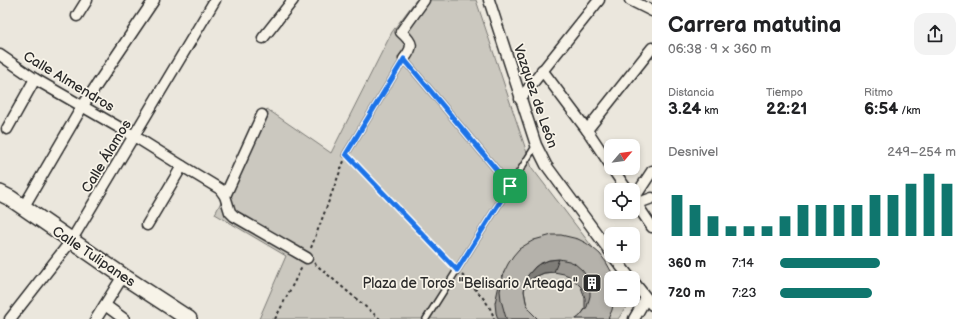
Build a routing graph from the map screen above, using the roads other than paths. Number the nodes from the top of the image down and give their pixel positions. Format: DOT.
graph roads {
  1 [pos="87,0"];
  2 [pos="154,0"];
  3 [pos="215,0"];
  4 [pos="293,0"];
  5 [pos="424,0"];
  6 [pos="489,0"];
  7 [pos="599,0"];
  8 [pos="630,0"];
  9 [pos="652,11"];
  10 [pos="77,16"];
  11 [pos="263,38"];
  12 [pos="652,48"];
  13 [pos="0,55"];
  14 [pos="404,59"];
  15 [pos="542,70"];
  16 [pos="35,79"];
  17 [pos="520,98"];
  18 [pos="82,107"];
  19 [pos="262,115"];
  20 [pos="6,129"];
  21 [pos="587,130"];
  22 [pos="134,136"];
  23 [pos="536,145"];
  24 [pos="346,154"];
  25 [pos="604,155"];
  26 [pos="182,166"];
  27 [pos="652,171"];
  28 [pos="510,186"];
  29 [pos="640,191"];
  30 [pos="224,196"];
  31 [pos="3,197"];
  32 [pos="652,198"];
  33 [pos="640,200"];
  34 [pos="23,208"];
  35 [pos="640,210"];
  36 [pos="146,225"];
  37 [pos="652,227"];
  38 [pos="71,241"];
  39 [pos="604,244"];
  40 [pos="307,258"];
  41 [pos="618,263"];
  42 [pos="625,271"];
  43 [pos="123,276"];
  44 [pos="640,290"];
  45 [pos="649,301"];
  46 [pos="105,305"];
  47 [pos="10,319"];
  48 [pos="96,319"];
  49 [pos="124,319"];
  50 [pos="189,319"];
  51 [pos="426,319"];
  52 [pos="634,319"];
  1 -- 10 [label="street"];
  2 -- 18 [label="street"];
  3 -- 22 [label="street, Calle Álamos"];
  4 -- 11 [label="street"];
  5 -- 14 [label="street"];
  6 -- 17 [label="street, Vazquez de León"];
  7 -- 15 [label="street"];
  8 -- 9 [label="street"];
  12 -- 21 [label="street"];
  13 -- 16 [label="street, Calle Almendros"];
  14 -- 24 [label="lane"];
  14 -- 28 [label="lane"];
  15 -- 17 [label="street"];
  15 -- 21 [label="street"];
  16 -- 18 [label="street, Calle Almendros"];
  16 -- 20 [label="street"];
  17 -- 23 [label="street, Vazquez de León"];
  18 -- 22 [label="street, Calle Almendros"];
  18 -- 34 [label="street"];
  19 -- 30 [label="street"];
  21 -- 25 [label="street"];
  22 -- 26 [label="street, Calle Almendros"];
  22 -- 38 [label="street, Calle Álamos"];
  23 -- 28 [label="lane"];
  23 -- 39 [label="street, Vazquez de León"];
  26 -- 30 [label="street, Calle Almendros"];
  26 -- 36 [label="street"];
  27 -- 29 [label="street"];
  28 -- 51 [label="lane"];
  30 -- 40 [label="street"];
  31 -- 34 [label="street, Calle Tulipanes"];
  32 -- 33 [label="street"];
  34 -- 38 [label="street, Calle Tulipanes"];
  35 -- 37 [label="street"];
  38 -- 43 [label="street, Calle Tulipanes"];
  38 -- 47 [label="street, Calle Álamos"];
  41 -- 42 [label="street"];
  43 -- 46 [label="street"];
  43 -- 50 [label="street, Calle Tulipanes"];
  44 -- 45 [label="street"];
  45 -- 52 [label="street"];
  46 -- 48 [label="street"];
  46 -- 49 [label="street"];
}
